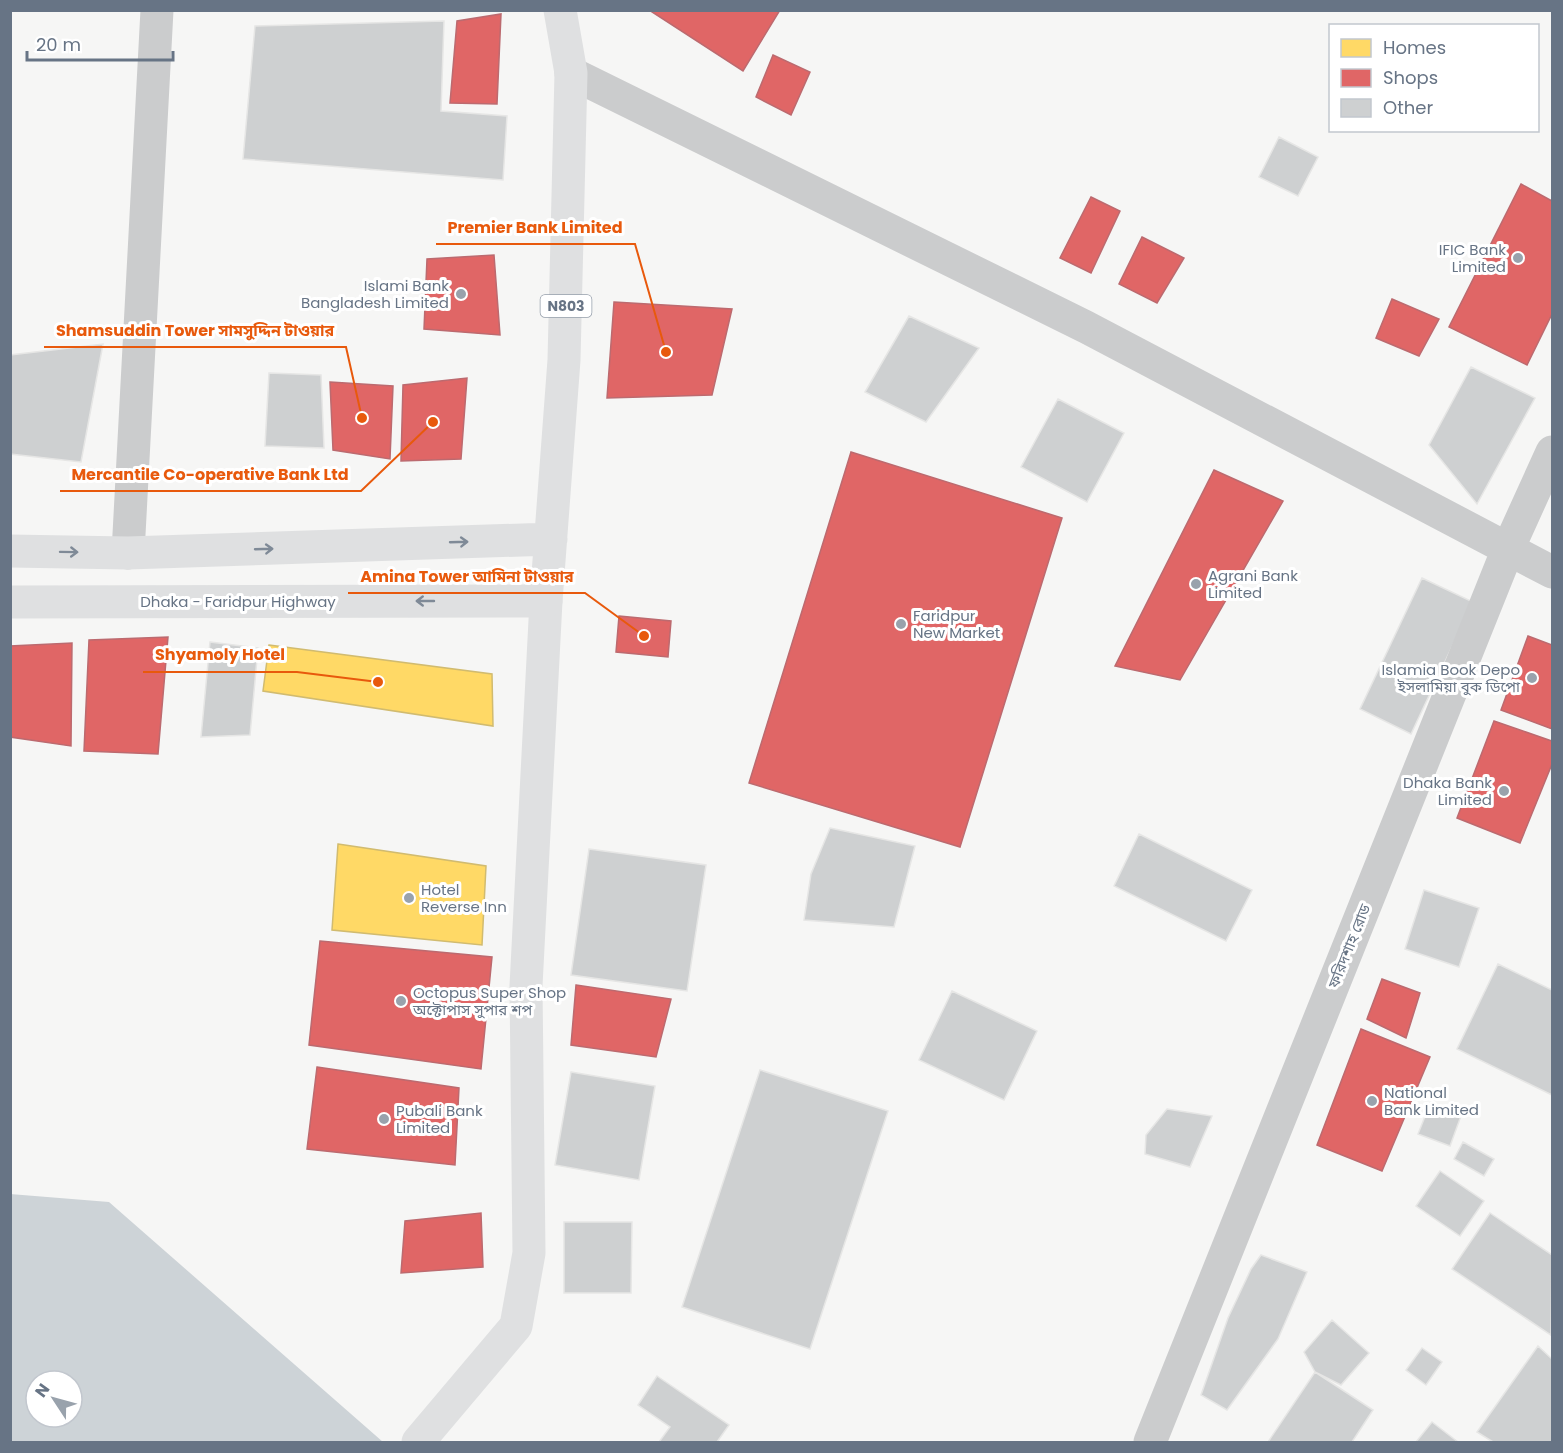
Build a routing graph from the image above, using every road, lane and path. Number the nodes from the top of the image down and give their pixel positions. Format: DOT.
graph roads {
  1 [pos="157,10"];
  2 [pos="560,10"];
  3 [pos="571,73"];
  4 [pos="1552,452"];
  5 [pos="551,539"];
  6 [pos="1508,549"];
  7 [pos="10,551"];
  8 [pos="128,553"];
  9 [pos="1552,572"];
  10 [pos="546,601"];
  11 [pos="10,602"];
  12 [pos="418,1443"];
  13 [pos="1150,1443"];
  1 -- 8 [label="street"];
  2 -- 3 [label="main road, N803"];
  3 -- 5 [label="main road, N803"];
  3 -- 6 [label="street"];
  4 -- 6 [label="street, ফরিদশাহ রোড"];
  8 -- 5 [label="main road, one-way"];
  5 -- 10 [label="main road, N803"];
  6 -- 9 [label="street"];
  6 -- 13 [label="street, ফরিদশাহ রোড"];
  7 -- 8 [label="main road, one-way"];
  10 -- 11 [label="main road, Dhaka - Faridpur Highway, one-way"];
  10 -- 12 [label="main road"];
}
